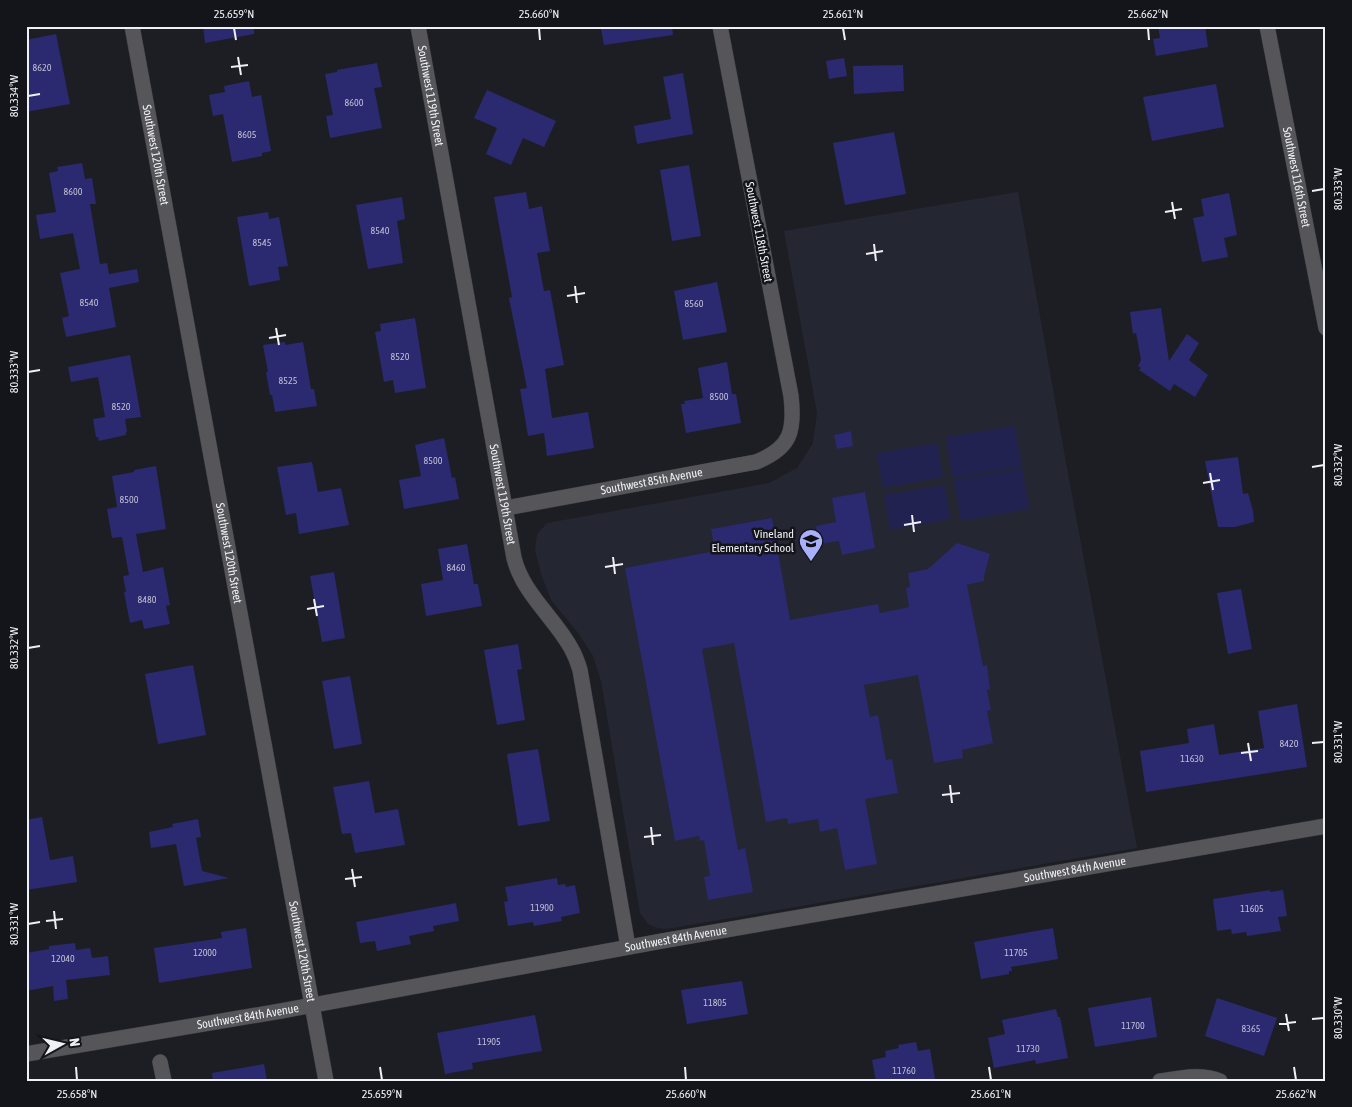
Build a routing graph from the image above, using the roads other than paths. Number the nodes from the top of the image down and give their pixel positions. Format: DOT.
graph roads {
  1 [pos="132,26"];
  2 [pos="418,26"];
  3 [pos="720,26"];
  4 [pos="1267,26"];
  5 [pos="1320,269"];
  6 [pos="1326,328"];
  7 [pos="788,438"];
  8 [pos="506,508"];
  9 [pos="1326,826"];
  10 [pos="628,947"];
  11 [pos="312,1005"];
  12 [pos="26,1054"];
  13 [pos="160,1062"];
  14 [pos="164,1081"];
  15 [pos="326,1081"];
  16 [pos="1160,1081"];
  17 [pos="1220,1081"];
  1 -- 11 [label="street, Southwest 120th Street"];
  2 -- 8 [label="street, Southwest 119th Street"];
  3 -- 7 [label="street, Southwest 118th Street"];
  4 -- 5 [label="street, Southwest 116th Street"];
  5 -- 6 [label="street, Southwest 116th Street"];
  7 -- 8 [label="street, Southwest 85th Avenue"];
  8 -- 10 [label="street, Southwest 119th Street"];
  9 -- 10 [label="street, Southwest 84th Avenue"];
  10 -- 11 [label="street, Southwest 84th Avenue"];
  11 -- 12 [label="street, Southwest 84th Avenue"];
  11 -- 15 [label="street, Southwest 120th Street"];
  13 -- 14 [label="street"];
  16 -- 17 [label="street"];
}
